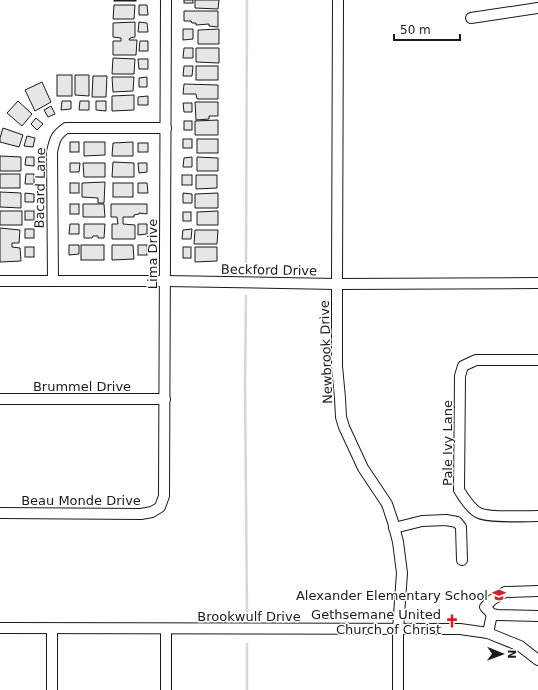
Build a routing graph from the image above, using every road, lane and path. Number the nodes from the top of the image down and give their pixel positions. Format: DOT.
graph roads {
  1 [pos="166,0"];
  2 [pos="338,0"];
  3 [pos="538,8"];
  4 [pos="471,18"];
  5 [pos="166,128"];
  6 [pos="165,280"];
  7 [pos="0,281"];
  8 [pos="53,281"];
  9 [pos="538,283"];
  10 [pos="337,284"];
  11 [pos="538,360"];
  12 [pos="0,399"];
  13 [pos="165,399"];
  14 [pos="160,507"];
  15 [pos="0,512"];
  16 [pos="538,516"];
  17 [pos="394,528"];
  18 [pos="462,560"];
  19 [pos="538,591"];
  20 [pos="492,614"];
  21 [pos="538,616"];
  22 [pos="0,628"];
  23 [pos="52,628"];
  24 [pos="166,629"];
  25 [pos="398,629"];
  26 [pos="488,633"];
  27 [pos="538,660"];
  28 [pos="52,690"];
  29 [pos="166,690"];
  30 [pos="398,690"];
  1 -- 5 [label="street, Lima Drive"];
  2 -- 10 [label="street, Newbrook Drive"];
  3 -- 4 [label="street"];
  5 -- 6 [label="street, Lima Drive"];
  5 -- 8 [label="street, Bacard Lane"];
  6 -- 8 [label="street, Beckford Drive"];
  6 -- 10 [label="street, Beckford Drive"];
  6 -- 13 [label="street, Lima Drive"];
  7 -- 8 [label="street, Beckford Drive"];
  9 -- 10 [label="street, Beckford Drive"];
  10 -- 17 [label="street, Newbrook Drive"];
  11 -- 16 [label="street, Pale Ivy Lane"];
  12 -- 13 [label="street, Brummel Drive"];
  13 -- 14 [label="street, Lima Drive"];
  14 -- 15 [label="street, Beau Monde Drive"];
  17 -- 18 [label="street"];
  17 -- 25 [label="street, Newbrook Drive"];
  19 -- 20 [label="street"];
  20 -- 21 [label="street"];
  20 -- 26 [label="street"];
  22 -- 23 [label="street, Brookwulf Drive"];
  23 -- 24 [label="street, Brookwulf Drive"];
  23 -- 28 [label="street"];
  24 -- 25 [label="street, Brookwulf Drive"];
  24 -- 29 [label="street"];
  25 -- 26 [label="street, Brookwulf Drive"];
  25 -- 30 [label="street, Newbrook Drive"];
  26 -- 27 [label="street, Brookwulf Drive"];
}
